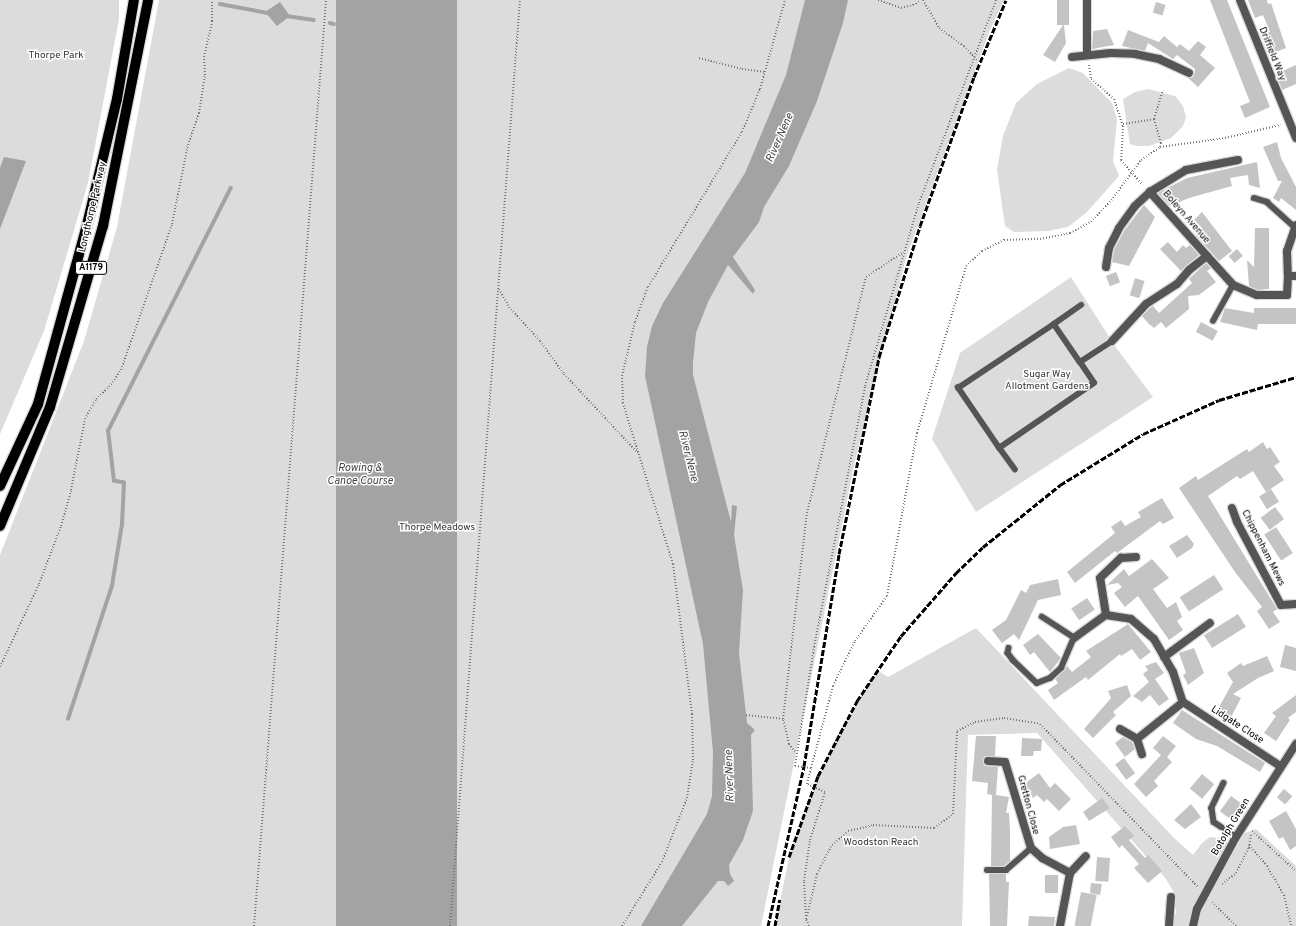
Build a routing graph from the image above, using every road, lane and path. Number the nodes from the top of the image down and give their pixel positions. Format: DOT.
graph roads {
  1 [pos="134,0"];
  2 [pos="148,0"];
  3 [pos="212,0"];
  4 [pos="326,0"];
  5 [pos="520,0"];
  6 [pos="785,0"];
  7 [pos="878,0"];
  8 [pos="921,0"];
  9 [pos="996,0"];
  10 [pos="1087,0"];
  11 [pos="1240,0"];
  12 [pos="973,56"];
  13 [pos="1087,56"];
  14 [pos="699,58"];
  15 [pos="1072,58"];
  16 [pos="978,61"];
  17 [pos="766,72"];
  18 [pos="1189,73"];
  19 [pos="1163,90"];
  20 [pos="1154,119"];
  21 [pos="1290,122"];
  22 [pos="1122,124"];
  23 [pos="1296,138"];
  24 [pos="1160,147"];
  25 [pos="1238,160"];
  26 [pos="1130,172"];
  27 [pos="1150,192"];
  28 [pos="1254,198"];
  29 [pos="1295,226"];
  30 [pos="903,252"];
  31 [pos="1208,256"];
  32 [pos="1106,267"];
  33 [pos="1292,276"];
  34 [pos="1233,285"];
  35 [pos="499,288"];
  36 [pos="1081,305"];
  37 [pos="1213,321"];
  38 [pos="1054,324"];
  39 [pos="1112,341"];
  40 [pos="1080,362"];
  41 [pos="999,448"];
  42 [pos="639,454"];
  43 [pos="1015,470"];
  44 [pos="0,486"];
  45 [pos="1232,508"];
  46 [pos="0,526"];
  47 [pos="1136,557"];
  48 [pos="1296,604"];
  49 [pos="1106,615"];
  50 [pos="1042,617"];
  51 [pos="1210,623"];
  52 [pos="1074,638"];
  53 [pos="1009,648"];
  54 [pos="1164,657"];
  55 [pos="0,668"];
  56 [pos="1183,702"];
  57 [pos="746,715"];
  58 [pos="783,719"];
  59 [pos="1120,729"];
  60 [pos="1137,739"];
  61 [pos="1296,744"];
  62 [pos="797,754"];
  63 [pos="1142,754"];
  64 [pos="988,761"];
  65 [pos="1280,766"];
  66 [pos="811,768"];
  67 [pos="1224,783"];
  68 [pos="1255,825"];
  69 [pos="1252,831"];
  70 [pos="1236,836"];
  71 [pos="1249,845"];
  72 [pos="1031,848"];
  73 [pos="1086,856"];
  74 [pos="987,870"];
  75 [pos="1296,871"];
  76 [pos="1070,873"];
  77 [pos="1211,881"];
  78 [pos="1205,894"];
  79 [pos="1171,897"];
  80 [pos="806,919"];
  81 [pos="254,926"];
  82 [pos="450,926"];
  83 [pos="622,926"];
  84 [pos="809,926"];
  85 [pos="1060,926"];
  86 [pos="1169,926"];
  87 [pos="1193,926"];
  88 [pos="1236,926"];
  89 [pos="1291,926"];
  1 -- 44 [label="main road, Longthorpe Parkway / A1179"];
  2 -- 46 [label="main road, Longthorpe Parkway / A1179"];
  3 -- 55 [label="path"];
  4 -- 81 [label="path"];
  5 -- 35 [label="path"];
  6 -- 17 [label="path"];
  7 -- 8 [label="path"];
  8 -- 12 [label="path"];
  9 -- 12 [label="path"];
  10 -- 13 [label="street"];
  11 -- 21 [label="street, Driffield Way"];
  12 -- 16 [label="path"];
  12 -- 30 [label="path"];
  13 -- 15 [label="street"];
  13 -- 18 [label="street"];
  13 -- 22 [label="path"];
  14 -- 17 [label="path"];
  17 -- 42 [label="path"];
  19 -- 20 [label="path"];
  20 -- 22 [label="path"];
  20 -- 24 [label="path"];
  21 -- 23 [label="street, Driffield Way"];
  21 -- 24 [label="path"];
  22 -- 26 [label="path"];
  24 -- 26 [label="path"];
  25 -- 27 [label="street, Boleyn Avenue"];
  26 -- 27 [label="path"];
  26 -- 66 [label="path"];
  27 -- 31 [label="street, Boleyn Avenue"];
  27 -- 32 [label="street, Boleyn Avenue"];
  28 -- 29 [label="lane"];
  29 -- 33 [label="street, Boleyn Avenue"];
  30 -- 58 [label="path"];
  30 -- 62 [label="path"];
  31 -- 34 [label="street, Boleyn Avenue"];
  31 -- 39 [label="street, Boleyn Avenue"];
  33 -- 34 [label="street, Boleyn Avenue"];
  34 -- 37 [label="lane"];
  35 -- 42 [label="path"];
  35 -- 82 [label="path"];
  36 -- 38 [label="lane"];
  38 -- 40 [label="lane"];
  38 -- 41 [label="lane"];
  39 -- 40 [label="lane"];
  40 -- 41 [label="lane"];
  41 -- 43 [label="lane"];
  42 -- 83 [label="path"];
  45 -- 48 [label="street, Chippenham Mews"];
  47 -- 49 [label="street"];
  49 -- 52 [label="street"];
  49 -- 54 [label="street"];
  50 -- 52 [label="lane"];
  51 -- 54 [label="street"];
  52 -- 53 [label="lane"];
  54 -- 56 [label="street"];
  56 -- 60 [label="street"];
  56 -- 65 [label="street, Lidgate Close"];
  57 -- 58 [label="path"];
  58 -- 62 [label="path"];
  59 -- 60 [label="street"];
  60 -- 63 [label="street"];
  61 -- 65 [label="street, Botolph Green"];
  62 -- 66 [label="path"];
  64 -- 72 [label="street, Gretton Close"];
  65 -- 70 [label="street, Botolph Green"];
  66 -- 80 [label="path"];
  67 -- 70 [label="lane"];
  68 -- 69 [label="path"];
  69 -- 71 [label="path"];
  69 -- 75 [label="path"];
  70 -- 77 [label="street, Botolph Green"];
  71 -- 77 [label="path"];
  71 -- 89 [label="path"];
  72 -- 74 [label="lane"];
  72 -- 76 [label="street, Gretton Close"];
  73 -- 76 [label="street"];
  76 -- 85 [label="street"];
  77 -- 78 [label="street, Botolph Green"];
  78 -- 80 [label="path"];
  78 -- 87 [label="street, Botolph Green"];
  78 -- 88 [label="path"];
  79 -- 86 [label="street"];
  80 -- 84 [label="path"];
}
